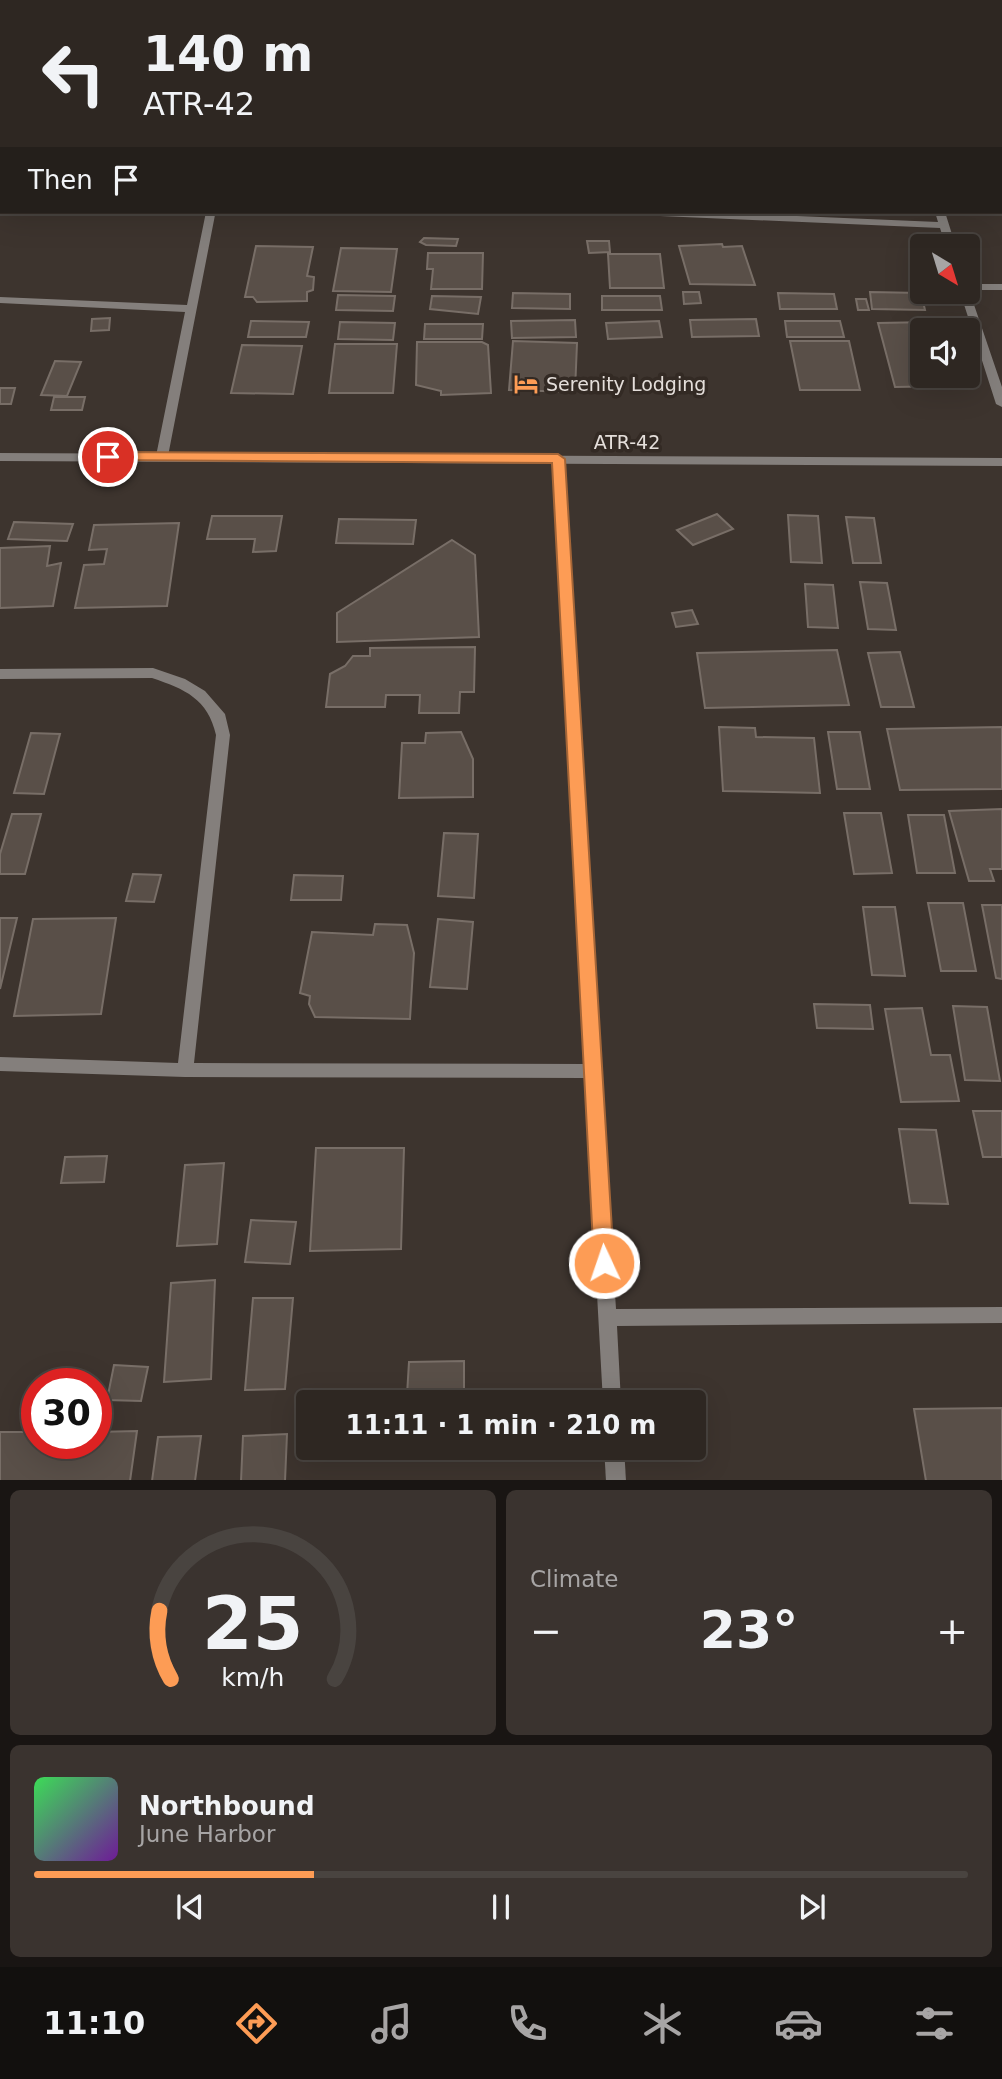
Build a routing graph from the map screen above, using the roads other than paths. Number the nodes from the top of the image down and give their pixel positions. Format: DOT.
graph roads {
  1 [pos="211,214"];
  2 [pos="684,214"];
  3 [pos="941,214"];
  4 [pos="944,225"];
  5 [pos="947,234"];
  6 [pos="980,287"];
  7 [pos="1002,287"];
  8 [pos="0,300"];
  9 [pos="969,304"];
  10 [pos="193,309"];
  11 [pos="1002,404"];
  12 [pos="162,456"];
  13 [pos="0,457"];
  14 [pos="558,459"];
  15 [pos="1002,462"];
  16 [pos="0,674"];
  17 [pos="0,1064"];
  18 [pos="185,1070"];
  19 [pos="595,1072"];
  20 [pos="1002,1315"];
  21 [pos="607,1318"];
  22 [pos="611,1390"];
  23 [pos="615,1460"];
  24 [pos="616,1480"];
  1 -- 10 [label="street"];
  2 -- 4 [label="street"];
  3 -- 4 [label="street"];
  4 -- 5 [label="street"];
  6 -- 7 [label="street"];
  8 -- 10 [label="street"];
  9 -- 11 [label="street"];
  10 -- 12 [label="street"];
  12 -- 13 [label="street, ATR-42"];
  12 -- 14 [label="street, ATR-42"];
  14 -- 15 [label="street, ATR-42"];
  14 -- 19 [label="street"];
  16 -- 18 [label="street"];
  17 -- 18 [label="street"];
  18 -- 19 [label="street"];
  19 -- 21 [label="street"];
  20 -- 21 [label="street"];
  21 -- 22 [label="street"];
  23 -- 24 [label="street"];
}
